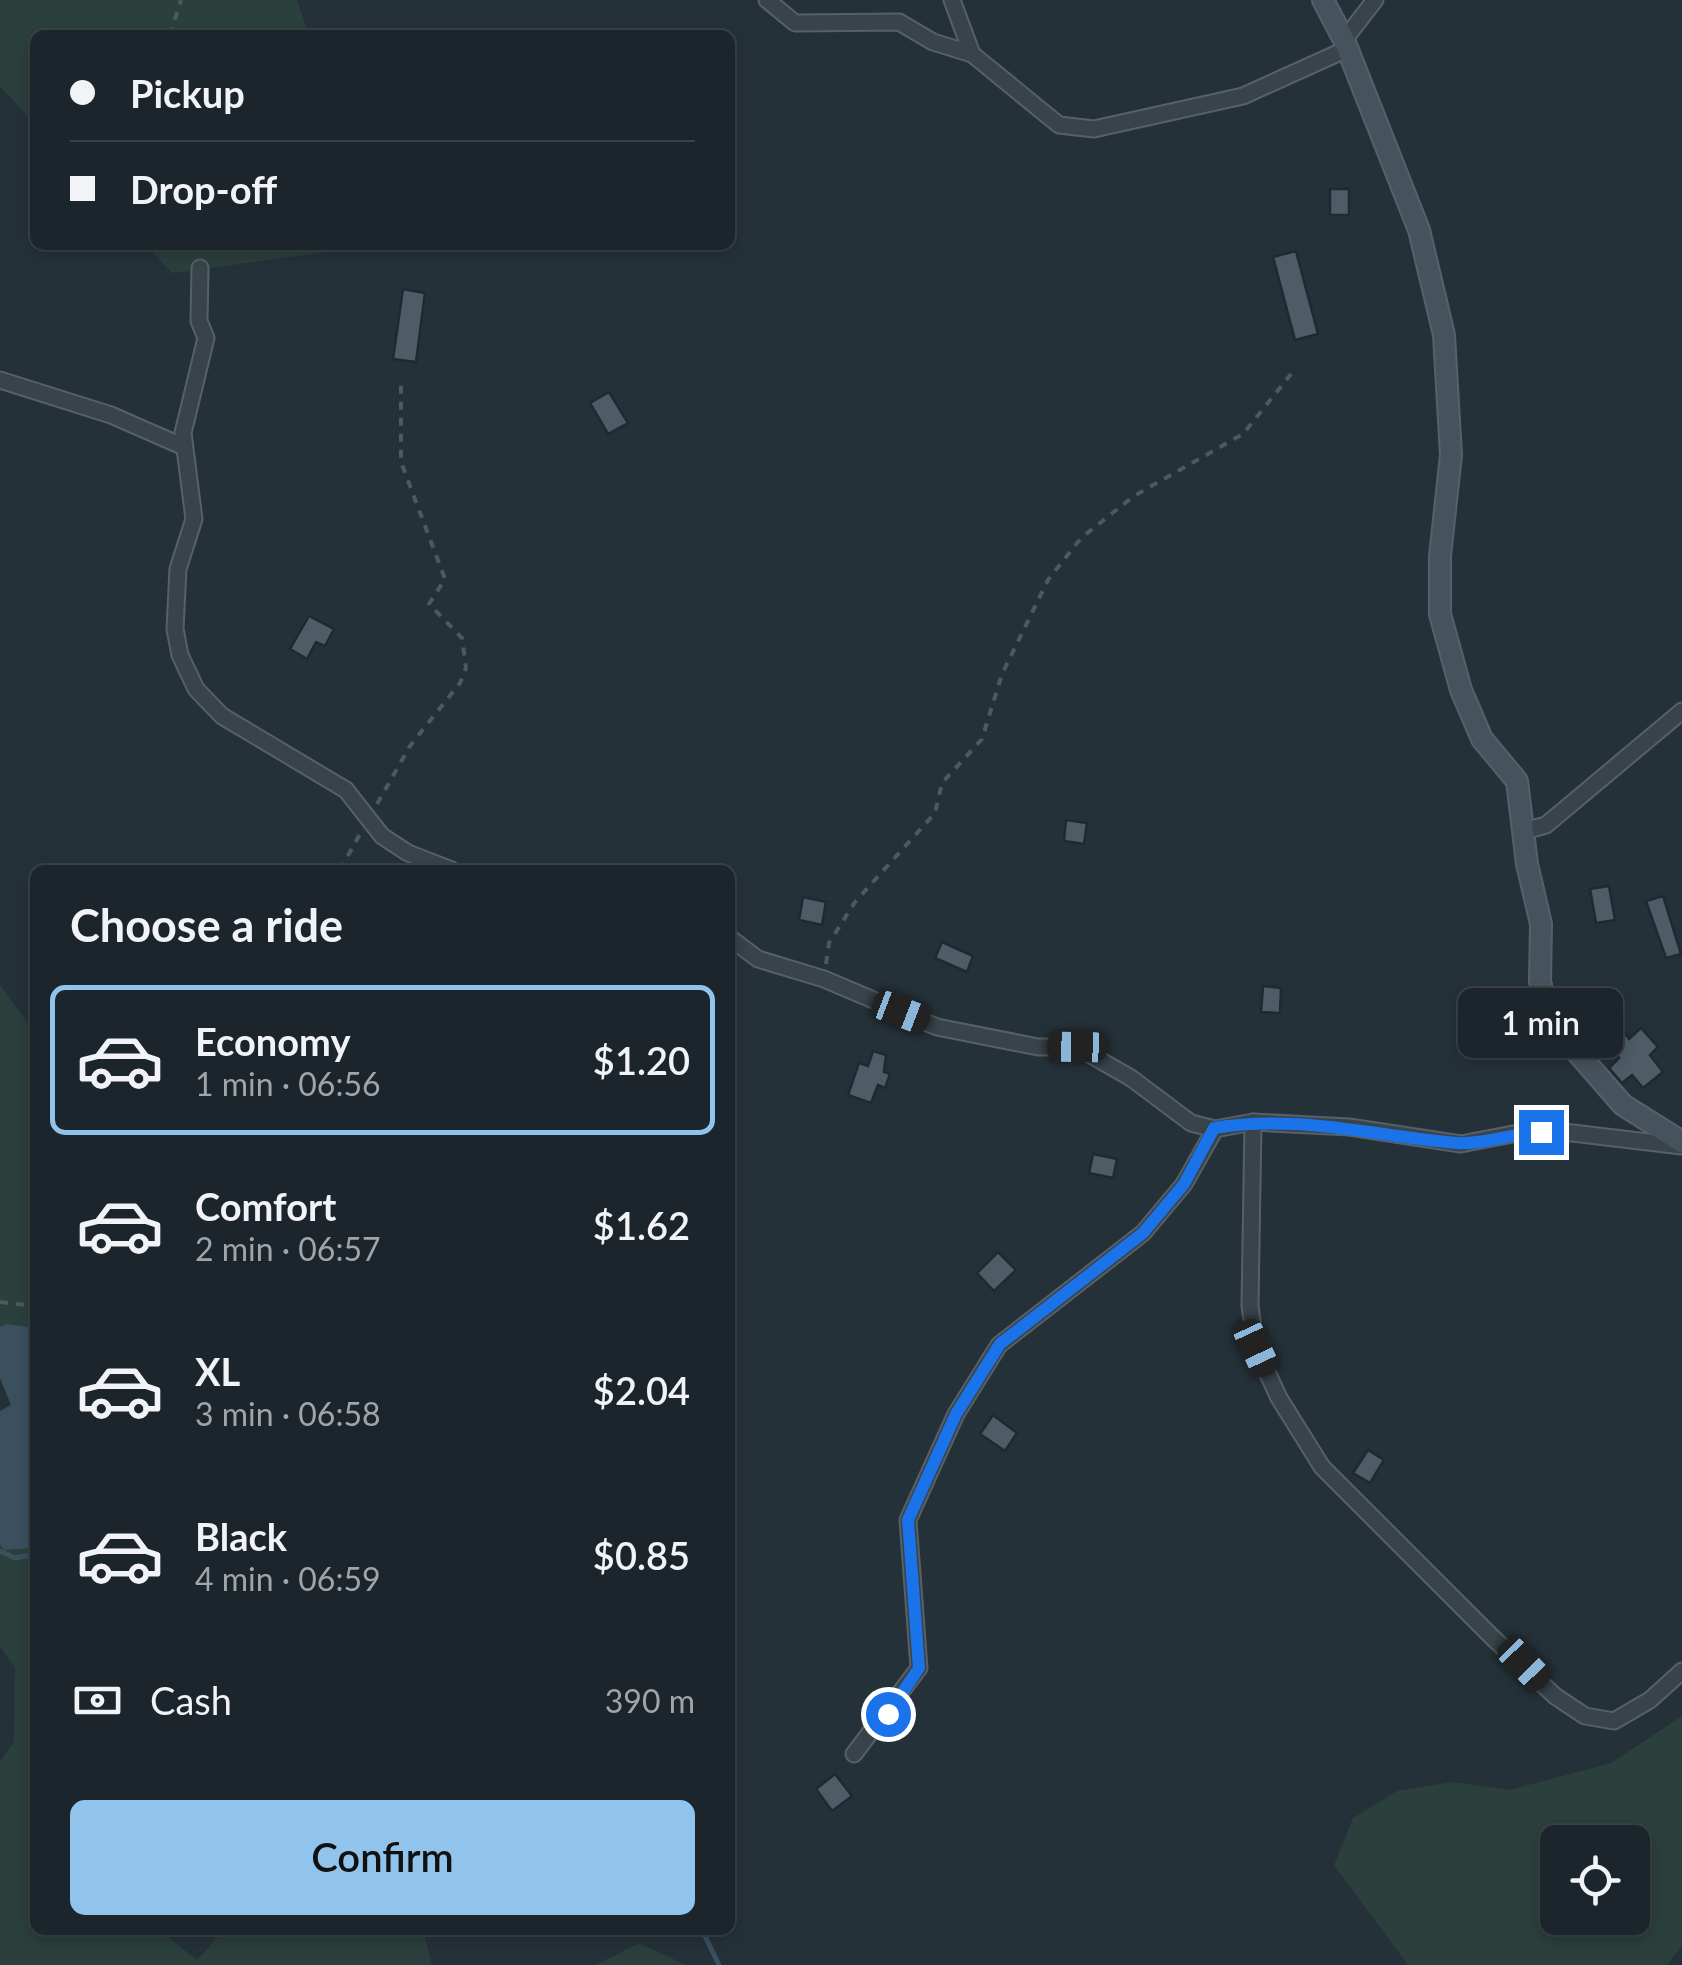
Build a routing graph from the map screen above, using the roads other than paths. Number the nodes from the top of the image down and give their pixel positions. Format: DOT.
graph roads {
  1 [pos="767,0"];
  2 [pos="952,0"];
  3 [pos="1323,0"];
  4 [pos="1375,0"];
  5 [pos="1346,44"];
  6 [pos="972,54"];
  7 [pos="200,268"];
  8 [pos="0,380"];
  9 [pos="184,447"];
  10 [pos="1682,711"];
  11 [pos="1524,831"];
  12 [pos="439,865"];
  13 [pos="735,942"];
  14 [pos="1253,1122"];
  15 [pos="1214,1128"];
  16 [pos="1682,1144"];
  17 [pos="1682,1672"];
  18 [pos="854,1754"];
  1 -- 6 [label="street"];
  2 -- 6 [label="street"];
  3 -- 5 [label="street"];
  4 -- 5 [label="street"];
  5 -- 6 [label="street"];
  5 -- 11 [label="street"];
  7 -- 9 [label="street"];
  8 -- 9 [label="street"];
  9 -- 12 [label="street"];
  10 -- 11 [label="street"];
  11 -- 16 [label="street"];
  13 -- 15 [label="street"];
  14 -- 15 [label="street"];
  14 -- 16 [label="street"];
  14 -- 17 [label="street"];
  15 -- 18 [label="street"];
}
